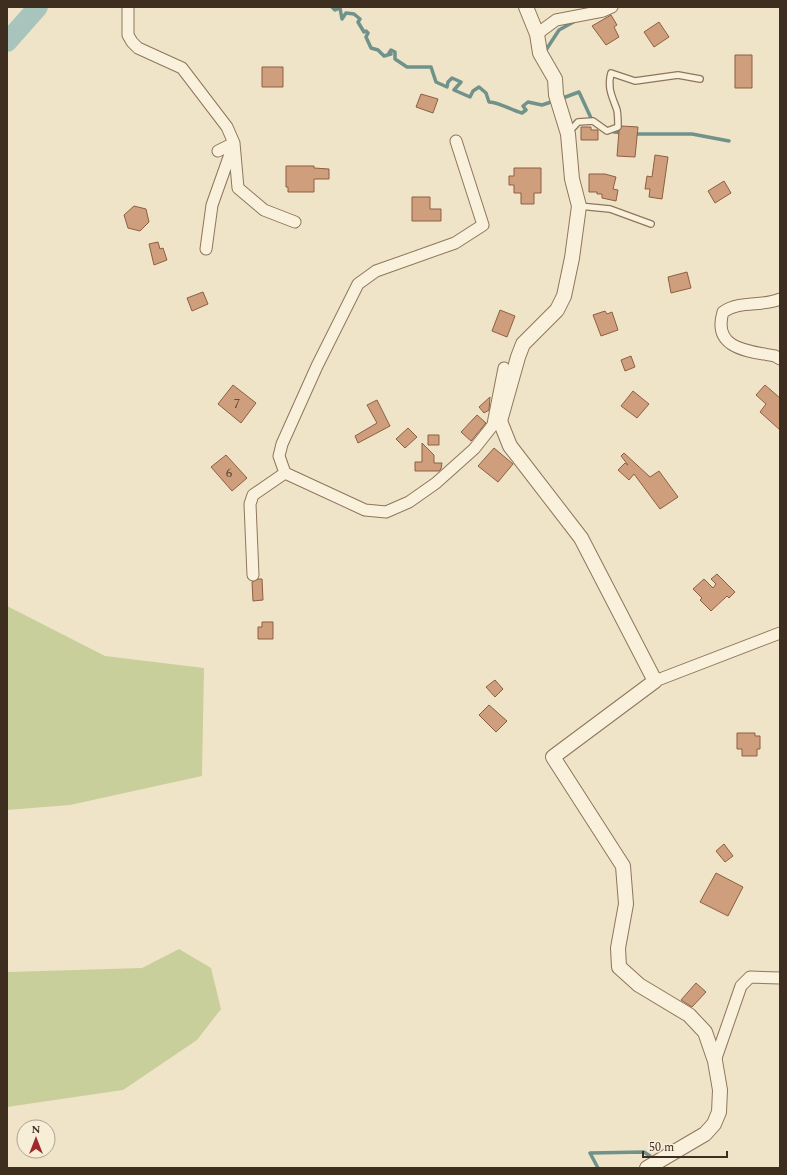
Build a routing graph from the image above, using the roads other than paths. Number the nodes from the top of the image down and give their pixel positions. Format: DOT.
graph roads {
  1 [pos="128,7"];
  2 [pos="526,7"];
  3 [pos="608,9"];
  4 [pos="536,34"];
  5 [pos="700,79"];
  6 [pos="568,134"];
  7 [pos="456,142"];
  8 [pos="234,143"];
  9 [pos="218,151"];
  10 [pos="579,206"];
  11 [pos="295,222"];
  12 [pos="651,224"];
  13 [pos="206,249"];
  14 [pos="780,299"];
  15 [pos="780,359"];
  16 [pos="504,368"];
  17 [pos="497,423"];
  18 [pos="285,473"];
  19 [pos="253,575"];
  20 [pos="780,633"];
  21 [pos="655,681"];
  22 [pos="780,978"];
  23 [pos="715,1061"];
  24 [pos="647,1168"];
  1 -- 8 [label="street"];
  2 -- 4 [label="street"];
  3 -- 4 [label="street"];
  4 -- 6 [label="street"];
  5 -- 6 [label="lane"];
  6 -- 10 [label="street"];
  7 -- 18 [label="street"];
  8 -- 9 [label="street"];
  8 -- 11 [label="street"];
  8 -- 13 [label="street"];
  10 -- 12 [label="lane"];
  10 -- 17 [label="street"];
  14 -- 15 [label="street"];
  16 -- 17 [label="street"];
  17 -- 18 [label="street"];
  17 -- 21 [label="street"];
  18 -- 19 [label="street"];
  20 -- 21 [label="street"];
  21 -- 23 [label="street"];
  22 -- 23 [label="street"];
  23 -- 24 [label="street"];
}
